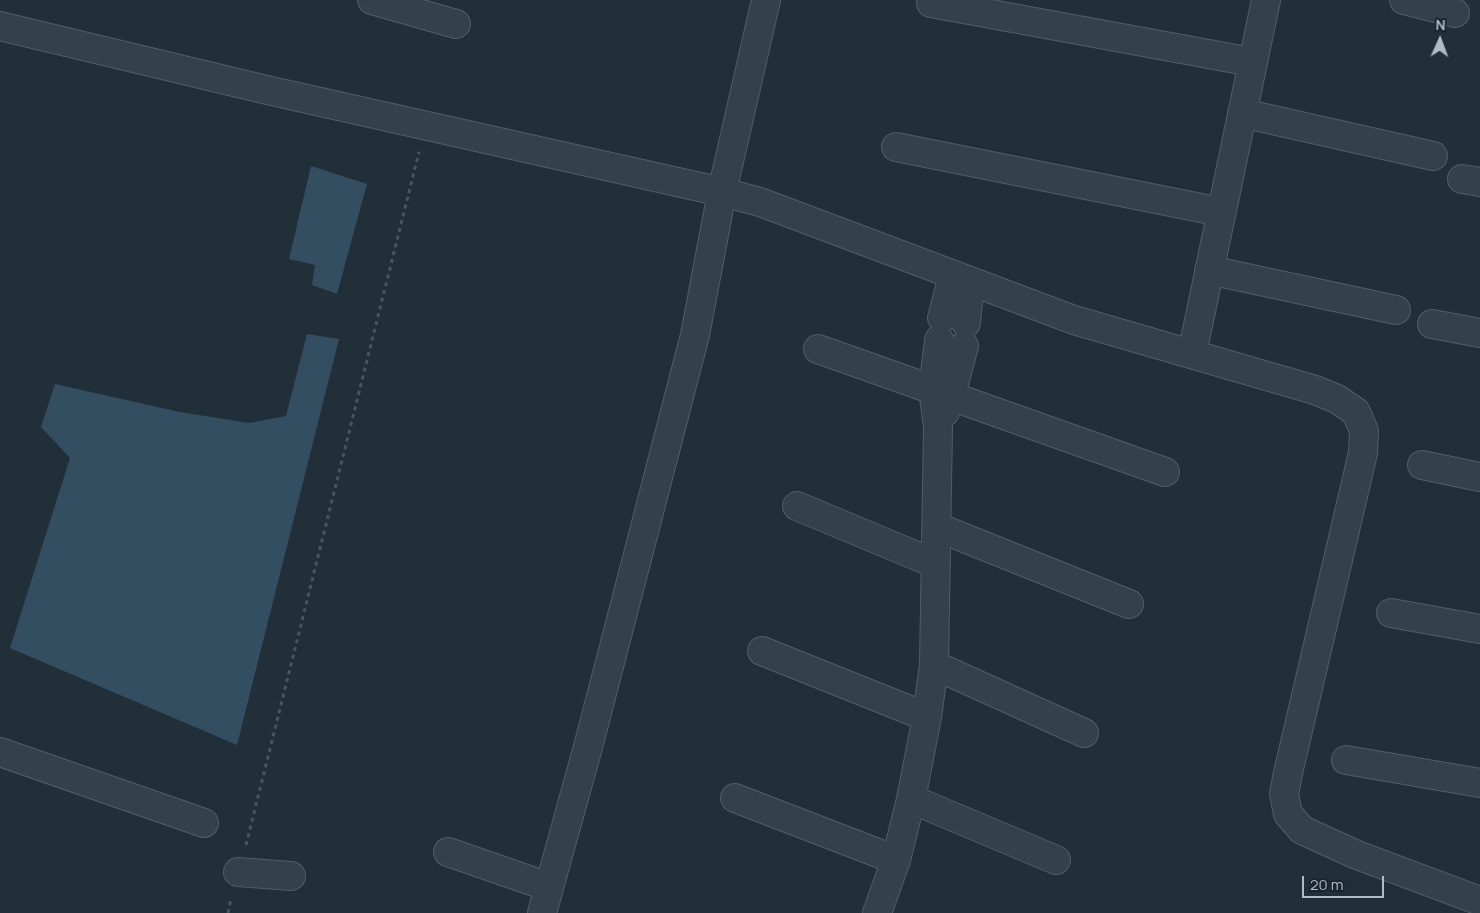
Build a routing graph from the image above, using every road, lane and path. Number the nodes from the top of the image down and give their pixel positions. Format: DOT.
graph roads {
  1 [pos="372,0"];
  2 [pos="766,0"];
  3 [pos="1266,0"];
  4 [pos="1404,0"];
  5 [pos="931,4"];
  6 [pos="1455,13"];
  7 [pos="456,24"];
  8 [pos="0,26"];
  9 [pos="1252,62"];
  10 [pos="1242,113"];
  11 [pos="426,125"];
  12 [pos="896,147"];
  13 [pos="1433,156"];
  14 [pos="722,192"];
  15 [pos="1221,212"];
  16 [pos="1209,270"];
  17 [pos="961,279"];
  18 [pos="1396,310"];
  19 [pos="1432,324"];
  20 [pos="1480,333"];
  21 [pos="818,349"];
  22 [pos="1192,354"];
  23 [pos="942,392"];
  24 [pos="1422,465"];
  25 [pos="1165,472"];
  26 [pos="1480,476"];
  27 [pos="797,506"];
  28 [pos="937,527"];
  29 [pos="936,564"];
  30 [pos="1128,604"];
  31 [pos="1390,613"];
  32 [pos="1480,629"];
  33 [pos="762,651"];
  34 [pos="934,664"];
  35 [pos="927,717"];
  36 [pos="1084,733"];
  37 [pos="0,752"];
  38 [pos="1346,760"];
  39 [pos="1480,783"];
  40 [pos="735,798"];
  41 [pos="912,799"];
  42 [pos="204,823"];
  43 [pos="448,852"];
  44 [pos="896,860"];
  45 [pos="1056,860"];
  46 [pos="238,872"];
  47 [pos="291,876"];
  48 [pos="549,887"];
  49 [pos="1480,901"];
  50 [pos="228,913"];
  51 [pos="542,913"];
  52 [pos="877,913"];
  1 -- 7 [label="street"];
  2 -- 14 [label="street"];
  3 -- 9 [label="street"];
  4 -- 6 [label="street"];
  5 -- 9 [label="street"];
  8 -- 11 [label="street"];
  9 -- 10 [label="street"];
  10 -- 13 [label="street"];
  10 -- 15 [label="street"];
  11 -- 14 [label="street"];
  11 -- 46 [label="path"];
  12 -- 15 [label="street"];
  14 -- 17 [label="street"];
  14 -- 48 [label="street"];
  15 -- 16 [label="street"];
  16 -- 18 [label="street"];
  16 -- 22 [label="street"];
  17 -- 22 [label="street"];
  17 -- 23 [label="street"];
  19 -- 20 [label="street"];
  21 -- 23 [label="street"];
  22 -- 49 [label="street"];
  23 -- 25 [label="street"];
  23 -- 28 [label="street"];
  24 -- 26 [label="street"];
  27 -- 29 [label="street"];
  28 -- 29 [label="street"];
  28 -- 30 [label="street"];
  29 -- 34 [label="street"];
  31 -- 32 [label="street"];
  33 -- 35 [label="street"];
  34 -- 35 [label="street"];
  34 -- 36 [label="street"];
  35 -- 41 [label="street"];
  37 -- 42 [label="street"];
  38 -- 39 [label="street"];
  40 -- 44 [label="street"];
  41 -- 44 [label="street"];
  41 -- 45 [label="street"];
  43 -- 48 [label="street"];
  44 -- 52 [label="street"];
  46 -- 47 [label="street"];
  46 -- 50 [label="path"];
  48 -- 51 [label="street"];
}
